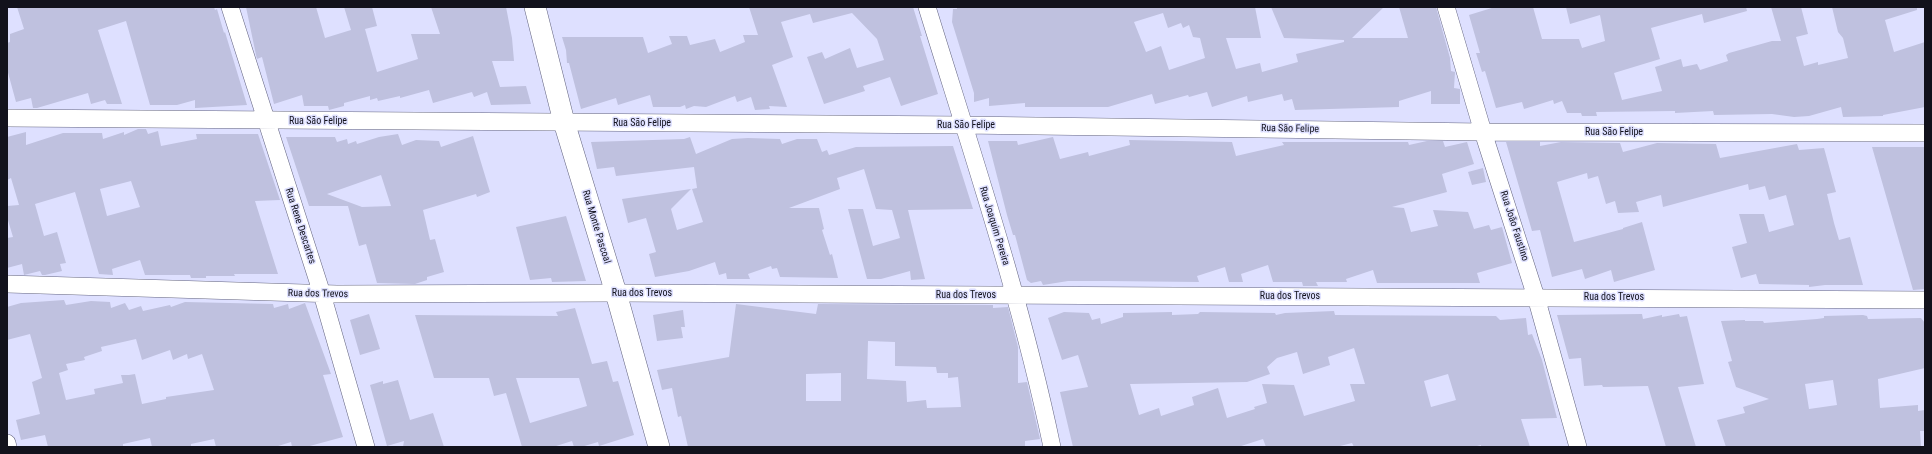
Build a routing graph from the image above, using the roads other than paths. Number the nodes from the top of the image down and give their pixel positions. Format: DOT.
graph roads {
  1 [pos="230,7"];
  2 [pos="535,7"];
  3 [pos="927,7"];
  4 [pos="1446,7"];
  5 [pos="7,118"];
  6 [pos="266,120"];
  7 [pos="564,122"];
  8 [pos="963,125"];
  9 [pos="1483,132"];
  10 [pos="1925,133"];
  11 [pos="7,284"];
  12 [pos="616,293"];
  13 [pos="322,294"];
  14 [pos="1016,295"];
  15 [pos="1536,297"];
  16 [pos="1925,300"];
  17 [pos="366,447"];
  18 [pos="658,447"];
  19 [pos="1052,447"];
  20 [pos="1578,447"];
  1 -- 6 [label="street, Rua Rene Descartes"];
  2 -- 7 [label="street, Rua Monte Pascoal"];
  3 -- 8 [label="street, Rua Joaquim Pereira"];
  4 -- 9 [label="street, Rua João Faustino"];
  5 -- 6 [label="street, Rua São Felipe"];
  6 -- 7 [label="street, Rua São Felipe"];
  6 -- 13 [label="street, Rua Rene Descartes"];
  7 -- 8 [label="street, Rua São Felipe"];
  7 -- 12 [label="street, Rua Monte Pascoal"];
  8 -- 9 [label="street, Rua São Felipe"];
  8 -- 14 [label="street, Rua Joaquim Pereira"];
  9 -- 10 [label="street, Rua São Felipe"];
  9 -- 15 [label="street, Rua João Faustino"];
  11 -- 13 [label="street, Rua dos Trevos"];
  12 -- 13 [label="street, Rua dos Trevos"];
  12 -- 14 [label="street, Rua dos Trevos"];
  12 -- 18 [label="street, Rua Monte Pascoal"];
  13 -- 17 [label="street, Rua Rene Descartes"];
  14 -- 15 [label="street, Rua dos Trevos"];
  14 -- 19 [label="street, Rua Joaquim Pereira"];
  15 -- 16 [label="street, Rua dos Trevos"];
  15 -- 20 [label="street, Rua João Faustino"];
}
